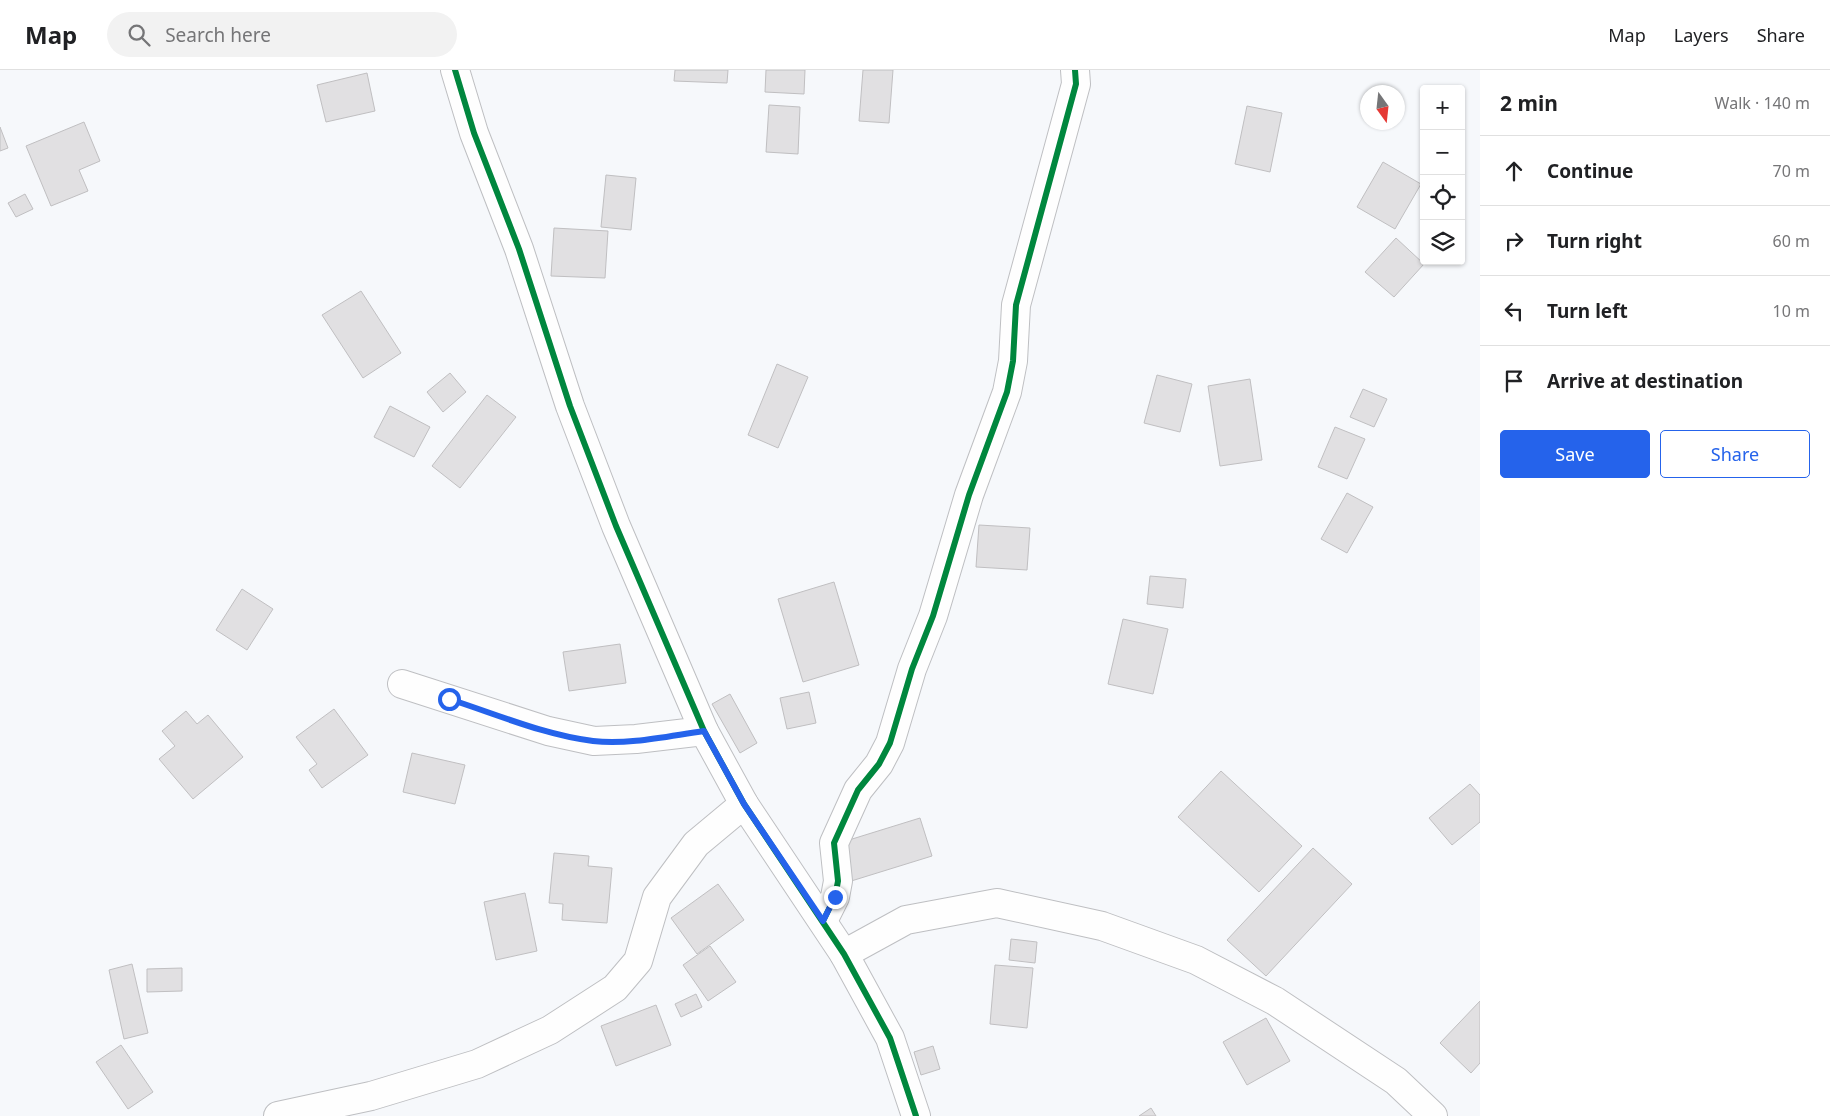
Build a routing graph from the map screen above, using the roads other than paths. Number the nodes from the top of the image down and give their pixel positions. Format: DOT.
graph roads {
  1 [pos="455,70"];
  2 [pos="1075,70"];
  3 [pos="402,684"];
  4 [pos="704,731"];
  5 [pos="744,804"];
  6 [pos="823,921"];
  7 [pos="844,954"];
  8 [pos="278,1116"];
  9 [pos="916,1116"];
  10 [pos="1433,1116"];
  1 -- 4 [label="street"];
  2 -- 6 [label="street"];
  3 -- 4 [label="street"];
  4 -- 5 [label="street"];
  5 -- 6 [label="street"];
  5 -- 8 [label="street"];
  6 -- 7 [label="street"];
  7 -- 9 [label="street"];
  7 -- 10 [label="street"];
}
